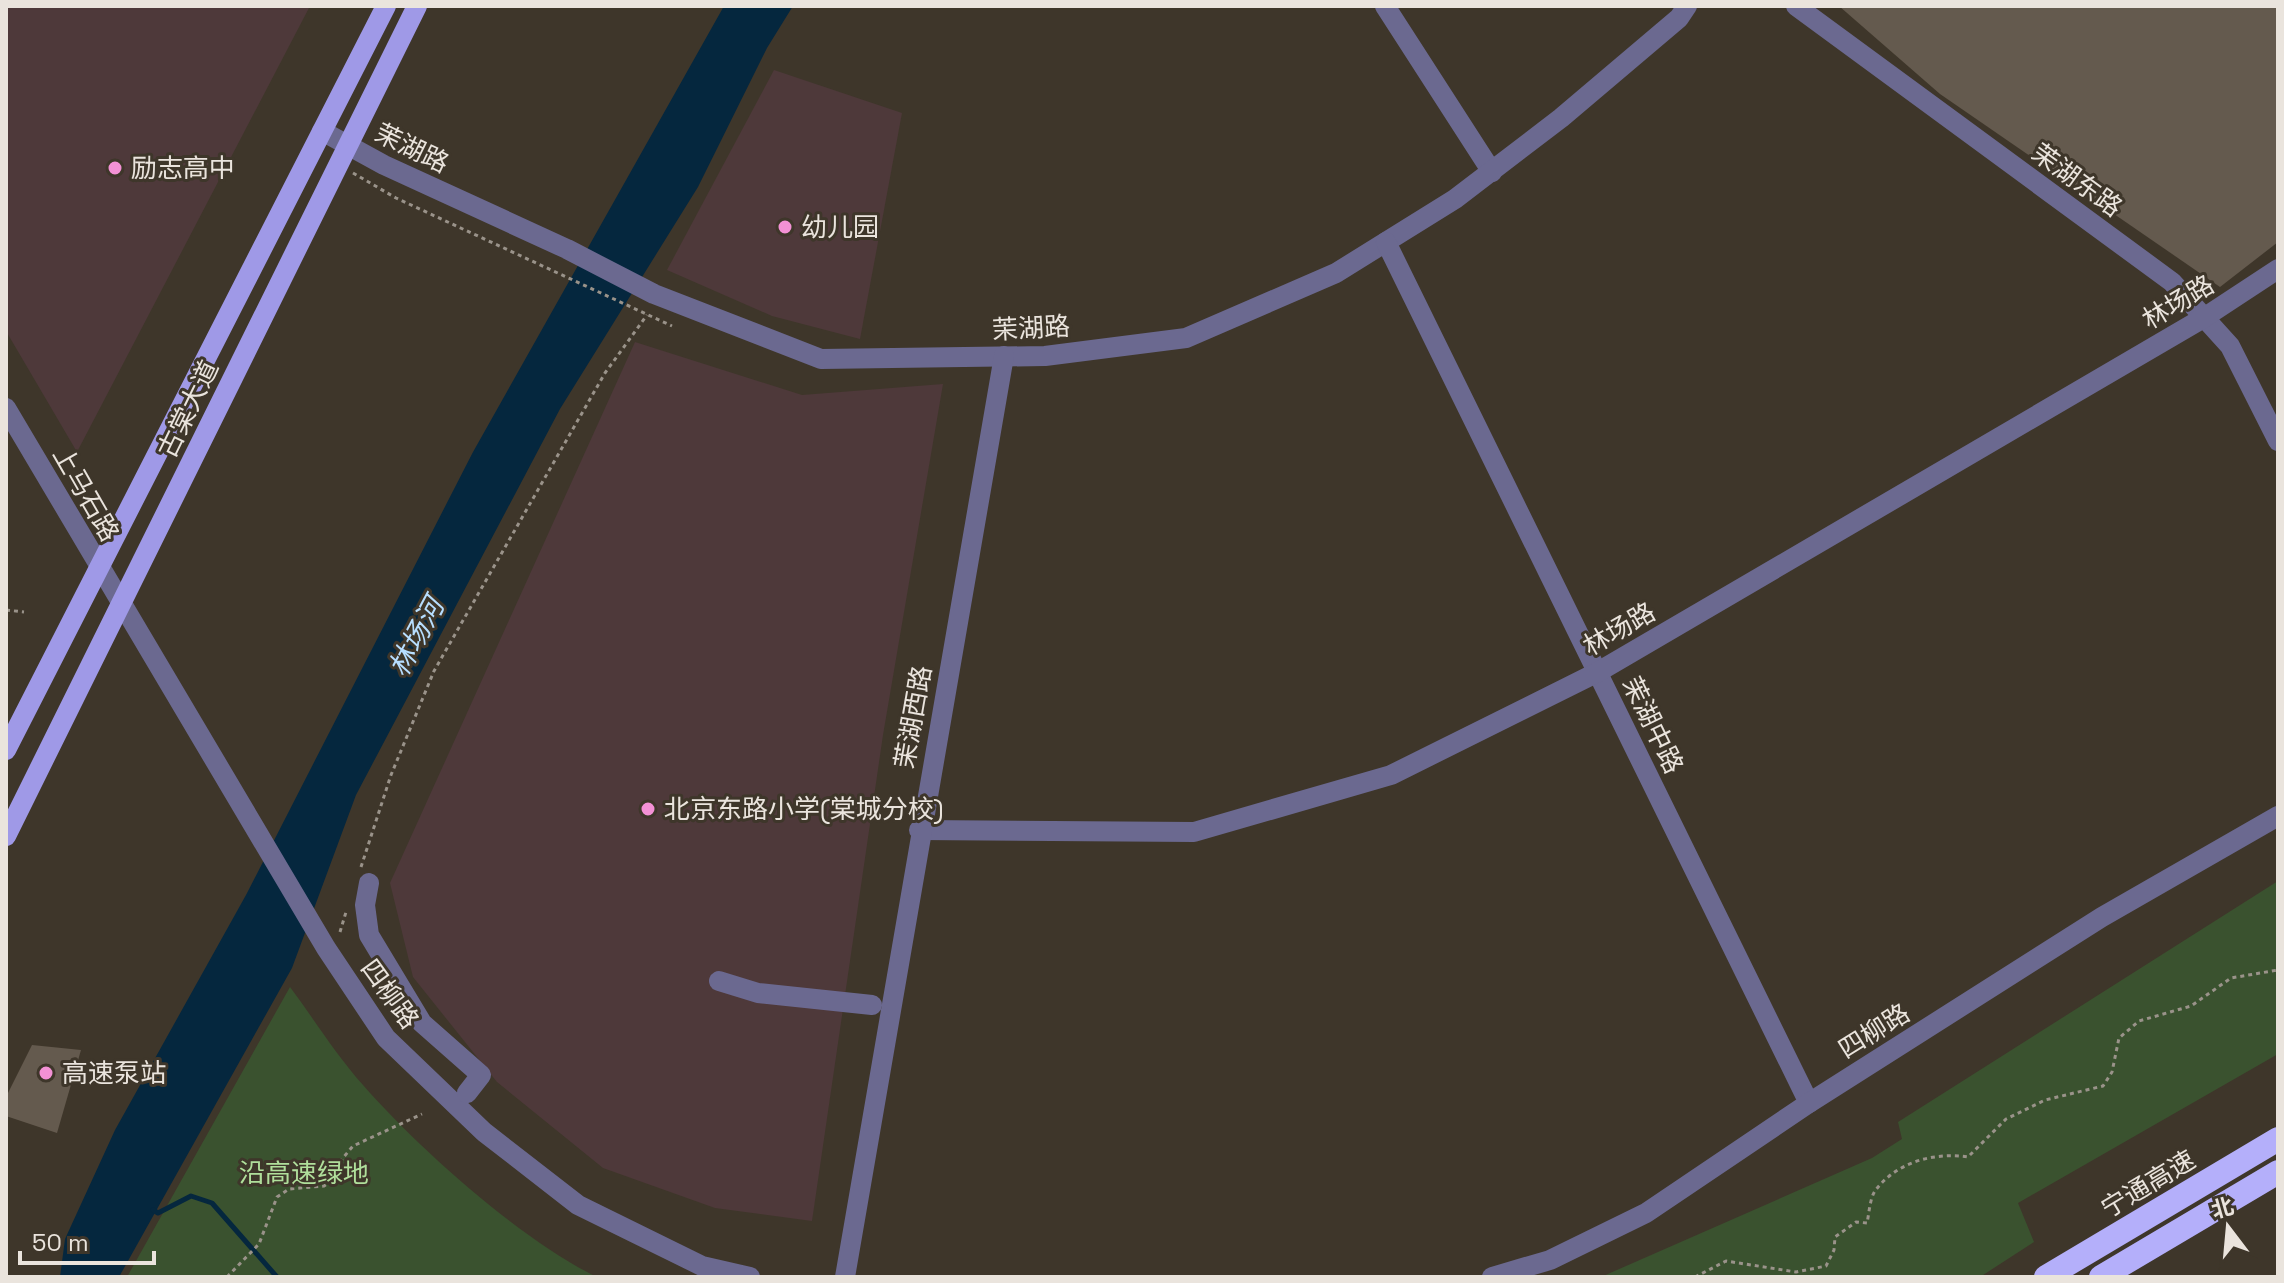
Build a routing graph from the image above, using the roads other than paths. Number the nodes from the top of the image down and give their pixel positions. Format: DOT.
graph roads {
  1 [pos="386,6"];
  2 [pos="417,6"];
  3 [pos="1385,6"];
  4 [pos="1687,6"];
  5 [pos="1796,6"];
  6 [pos="322,131"];
  7 [pos="346,144"];
  8 [pos="1492,172"];
  9 [pos="1386,242"];
  10 [pos="2278,269"];
  11 [pos="2205,317"];
  12 [pos="1004,356"];
  13 [pos="6,408"];
  14 [pos="2278,441"];
  15 [pos="98,566"];
  16 [pos="121,606"];
  17 [pos="1598,672"];
  18 [pos="6,750"];
  19 [pos="2278,816"];
  20 [pos="919,830"];
  21 [pos="6,836"];
  22 [pos="364,880"];
  23 [pos="719,981"];
  24 [pos="872,1005"];
  25 [pos="467,1093"];
  26 [pos="1809,1103"];
  27 [pos="2278,1139"];
  28 [pos="2278,1172"];
  29 [pos="750,1277"];
  30 [pos="845,1277"];
  31 [pos="1492,1277"];
  32 [pos="2046,1277"];
  33 [pos="2101,1277"];
  1 -- 6 [label="main road, 古棠大道"];
  2 -- 7 [label="main road, 古棠大道"];
  3 -- 8 [label="street"];
  4 -- 8 [label="street, 茉湖路"];
  5 -- 11 [label="street, 茉湖东路"];
  6 -- 7 [label="street, 茉湖路"];
  6 -- 15 [label="main road, 古棠大道"];
  7 -- 12 [label="street, 茉湖路"];
  7 -- 16 [label="main road, 古棠大道"];
  8 -- 9 [label="street, 茉湖路"];
  9 -- 12 [label="street, 茉湖路"];
  9 -- 17 [label="street, 茉湖中路"];
  10 -- 11 [label="street, 林场路"];
  11 -- 14 [label="street, 茉湖东路"];
  11 -- 17 [label="street, 林场路"];
  12 -- 20 [label="street, 茉湖西路"];
  13 -- 15 [label="street, 上马石路"];
  15 -- 16 [label="street, 上马石路"];
  15 -- 18 [label="main road, 古棠大道"];
  16 -- 21 [label="main road, 古棠大道"];
  16 -- 29 [label="street, 四柳路"];
  17 -- 20 [label="street, 林场路"];
  17 -- 26 [label="street, 茉湖中路"];
  19 -- 26 [label="street, 四柳路"];
  20 -- 30 [label="street, 茉湖西路"];
  22 -- 25 [label="street"];
  23 -- 24 [label="street"];
  26 -- 31 [label="street, 四柳路"];
  27 -- 32 [label="highway, 宁通高速"];
  28 -- 33 [label="highway"];
}
